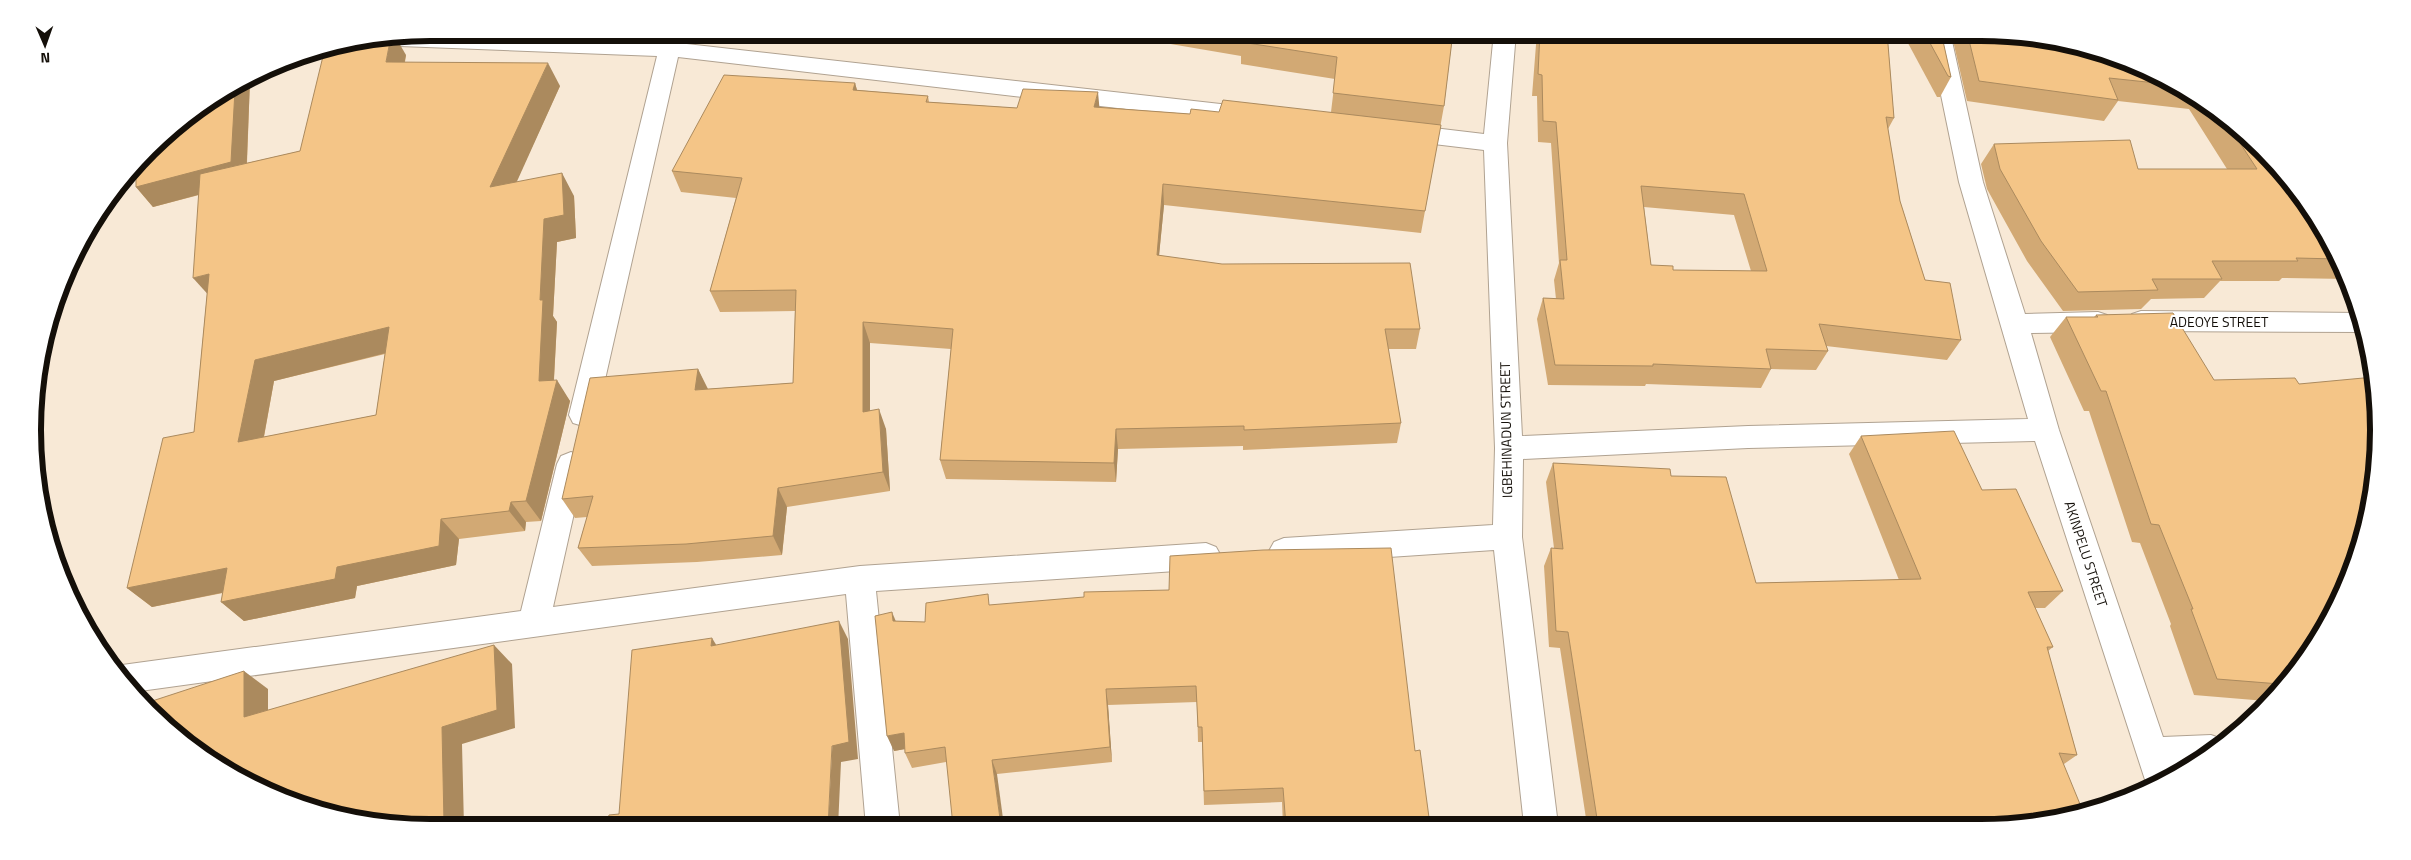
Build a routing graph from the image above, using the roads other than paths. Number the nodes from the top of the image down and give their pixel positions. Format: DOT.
graph roads {
  1 [pos="454,41"];
  2 [pos="1504,41"];
  3 [pos="1941,41"];
  4 [pos="669,49"];
  5 [pos="1279,118"];
  6 [pos="1377,130"];
  7 [pos="1495,143"];
  8 [pos="2355,323"];
  9 [pos="2016,324"];
  10 [pos="2045,430"];
  11 [pos="1509,448"];
  12 [pos="1507,537"];
  13 [pos="1258,553"];
  14 [pos="1228,555"];
  15 [pos="860,579"];
  16 [pos="534,622"];
  17 [pos="131,678"];
  18 [pos="2200,751"];
  19 [pos="2152,753"];
  20 [pos="2159,775"];
  21 [pos="882,819"];
  22 [pos="1540,819"];
  1 -- 4 [label="street"];
  2 -- 7 [label="street, IGBEHINADUN STREET"];
  3 -- 9 [label="street, AKINPELU STREET"];
  4 -- 5 [label="street"];
  4 -- 16 [label="street"];
  6 -- 7 [label="street"];
  7 -- 11 [label="street, IGBEHINADUN STREET"];
  8 -- 9 [label="street, ADEOYE STREET"];
  9 -- 10 [label="street, AKINPELU STREET"];
  10 -- 11 [label="street"];
  10 -- 19 [label="street, AKINPELU STREET"];
  11 -- 12 [label="street, IGBEHINADUN STREET"];
  12 -- 13 [label="street"];
  12 -- 22 [label="street, IGBEHINADUN STREET"];
  14 -- 15 [label="street"];
  15 -- 16 [label="street"];
  15 -- 21 [label="street"];
  16 -- 17 [label="street"];
  18 -- 19 [label="street"];
  19 -- 20 [label="street, AKINPELU STREET"];
}
